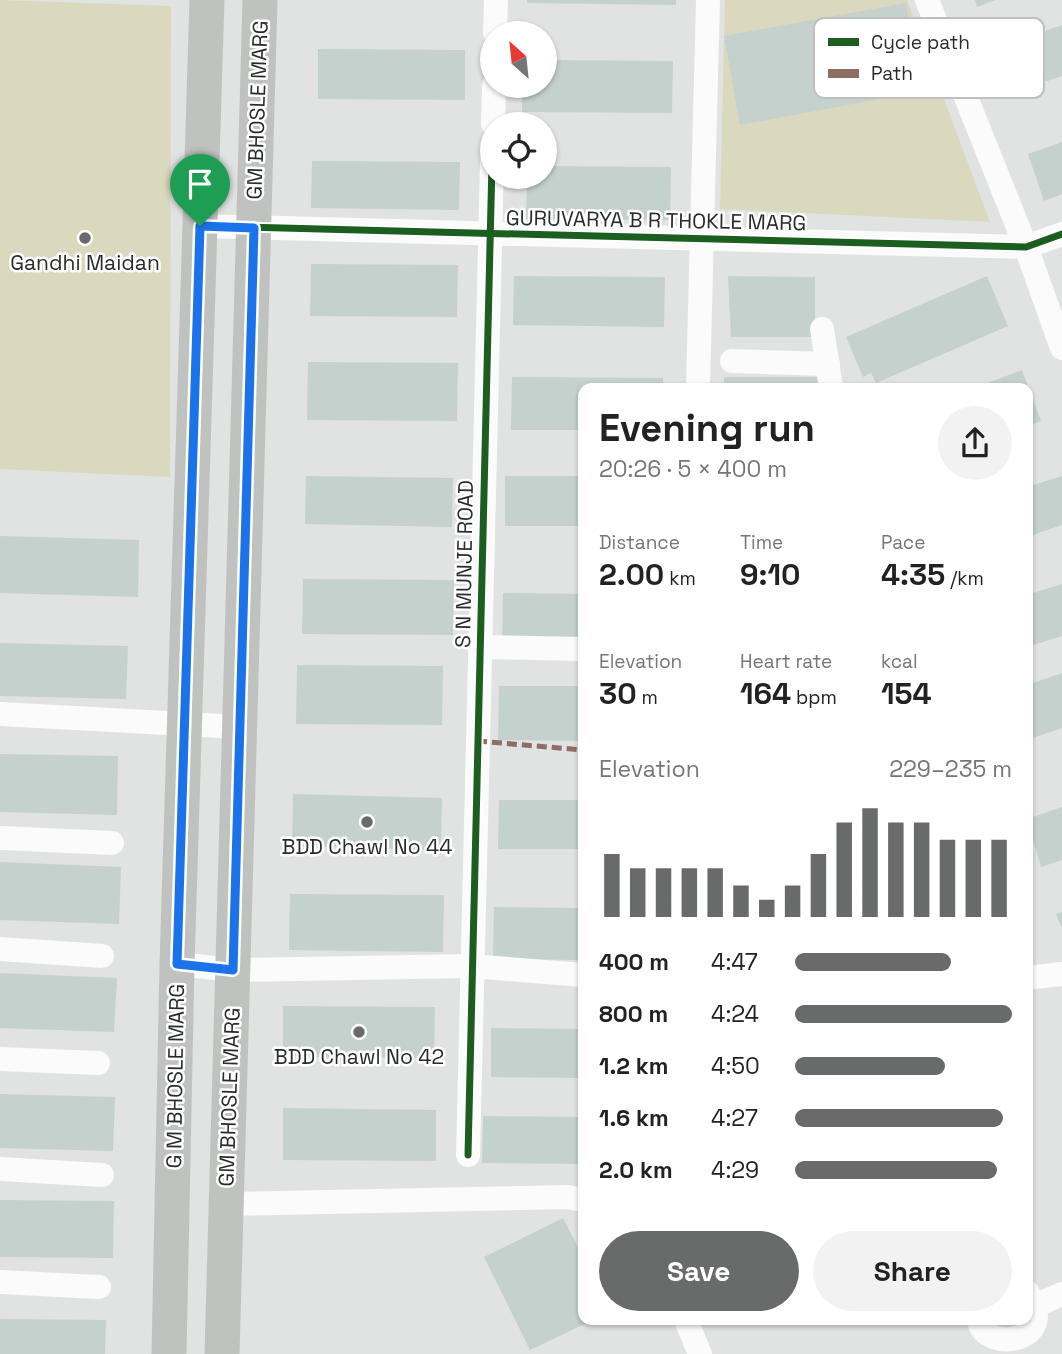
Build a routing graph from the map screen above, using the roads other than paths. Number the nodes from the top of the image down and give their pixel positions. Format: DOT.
graph roads {
  1 [pos="207,0"];
  2 [pos="260,0"];
  3 [pos="496,0"];
  4 [pos="708,0"];
  5 [pos="927,0"];
  6 [pos="934,18"];
  7 [pos="495,21"];
  8 [pos="967,98"];
  9 [pos="491,189"];
  10 [pos="200,226"];
  11 [pos="254,228"];
  12 [pos="490,234"];
  13 [pos="1062,234"];
  14 [pos="702,239"];
  15 [pos="1027,247"];
  16 [pos="822,329"];
  17 [pos="1062,348"];
  18 [pos="732,361"];
  19 [pos="829,376"];
  20 [pos="698,383"];
  21 [pos="479,647"];
  22 [pos="578,649"];
  23 [pos="0,714"];
  24 [pos="184,723"];
  25 [pos="240,727"];
  26 [pos="0,838"];
  27 [pos="112,843"];
  28 [pos="0,949"];
  29 [pos="102,956"];
  30 [pos="177,964"];
  31 [pos="471,966"];
  32 [pos="233,970"];
  33 [pos="1062,974"];
  34 [pos="578,975"];
  35 [pos="1033,977"];
  36 [pos="0,1059"];
  37 [pos="98,1063"];
  38 [pos="468,1155"];
  39 [pos="0,1169"];
  40 [pos="102,1175"];
  41 [pos="578,1199"];
  42 [pos="226,1204"];
  43 [pos="0,1282"];
  44 [pos="99,1287"];
  45 [pos="1062,1294"];
  46 [pos="1033,1299"];
  47 [pos="1033,1302"];
  48 [pos="688,1325"];
  49 [pos="980,1325"];
  50 [pos="1022,1350"];
  51 [pos="169,1354"];
  52 [pos="222,1354"];
  53 [pos="701,1354"];
  1 -- 10 [label="main road, G M BHOSLE MARG"];
  2 -- 11 [label="main road, GM BHOSLE MARG"];
  3 -- 7 [label="street"];
  4 -- 14 [label="street"];
  5 -- 6 [label="street"];
  8 -- 15 [label="street"];
  9 -- 12 [label="street, S N MUNJE ROAD"];
  10 -- 11 [label="street, GURUVARYA B R THOKLE MARG"];
  10 -- 24 [label="main road, G M BHOSLE MARG"];
  11 -- 12 [label="street, GURUVARYA B R THOKLE MARG"];
  11 -- 25 [label="main road, GM BHOSLE MARG"];
  12 -- 14 [label="street, GURUVARYA B R THOKLE MARG"];
  12 -- 21 [label="street, S N MUNJE ROAD"];
  13 -- 15 [label="street"];
  14 -- 15 [label="street, GURUVARYA B R THOKLE MARG"];
  14 -- 20 [label="street"];
  15 -- 17 [label="street"];
  16 -- 19 [label="street"];
  18 -- 19 [label="street"];
  21 -- 22 [label="street"];
  21 -- 31 [label="street, S N MUNJE ROAD"];
  23 -- 24 [label="street"];
  24 -- 25 [label="street"];
  24 -- 30 [label="main road, G M BHOSLE MARG"];
  25 -- 32 [label="main road, GM BHOSLE MARG"];
  26 -- 27 [label="street"];
  28 -- 29 [label="street"];
  30 -- 32 [label="street"];
  30 -- 51 [label="main road, G M BHOSLE MARG"];
  31 -- 32 [label="street"];
  31 -- 34 [label="street"];
  31 -- 38 [label="street, S N MUNJE ROAD"];
  32 -- 42 [label="main road, GM BHOSLE MARG"];
  33 -- 35 [label="street"];
  36 -- 37 [label="street"];
  39 -- 40 [label="street"];
  41 -- 42 [label="street"];
  42 -- 52 [label="main road, GM BHOSLE MARG"];
  43 -- 44 [label="street"];
  45 -- 46 [label="street"];
  47 -- 50 [label="street"];
  48 -- 53 [label="street"];
  49 -- 50 [label="street"];
}
